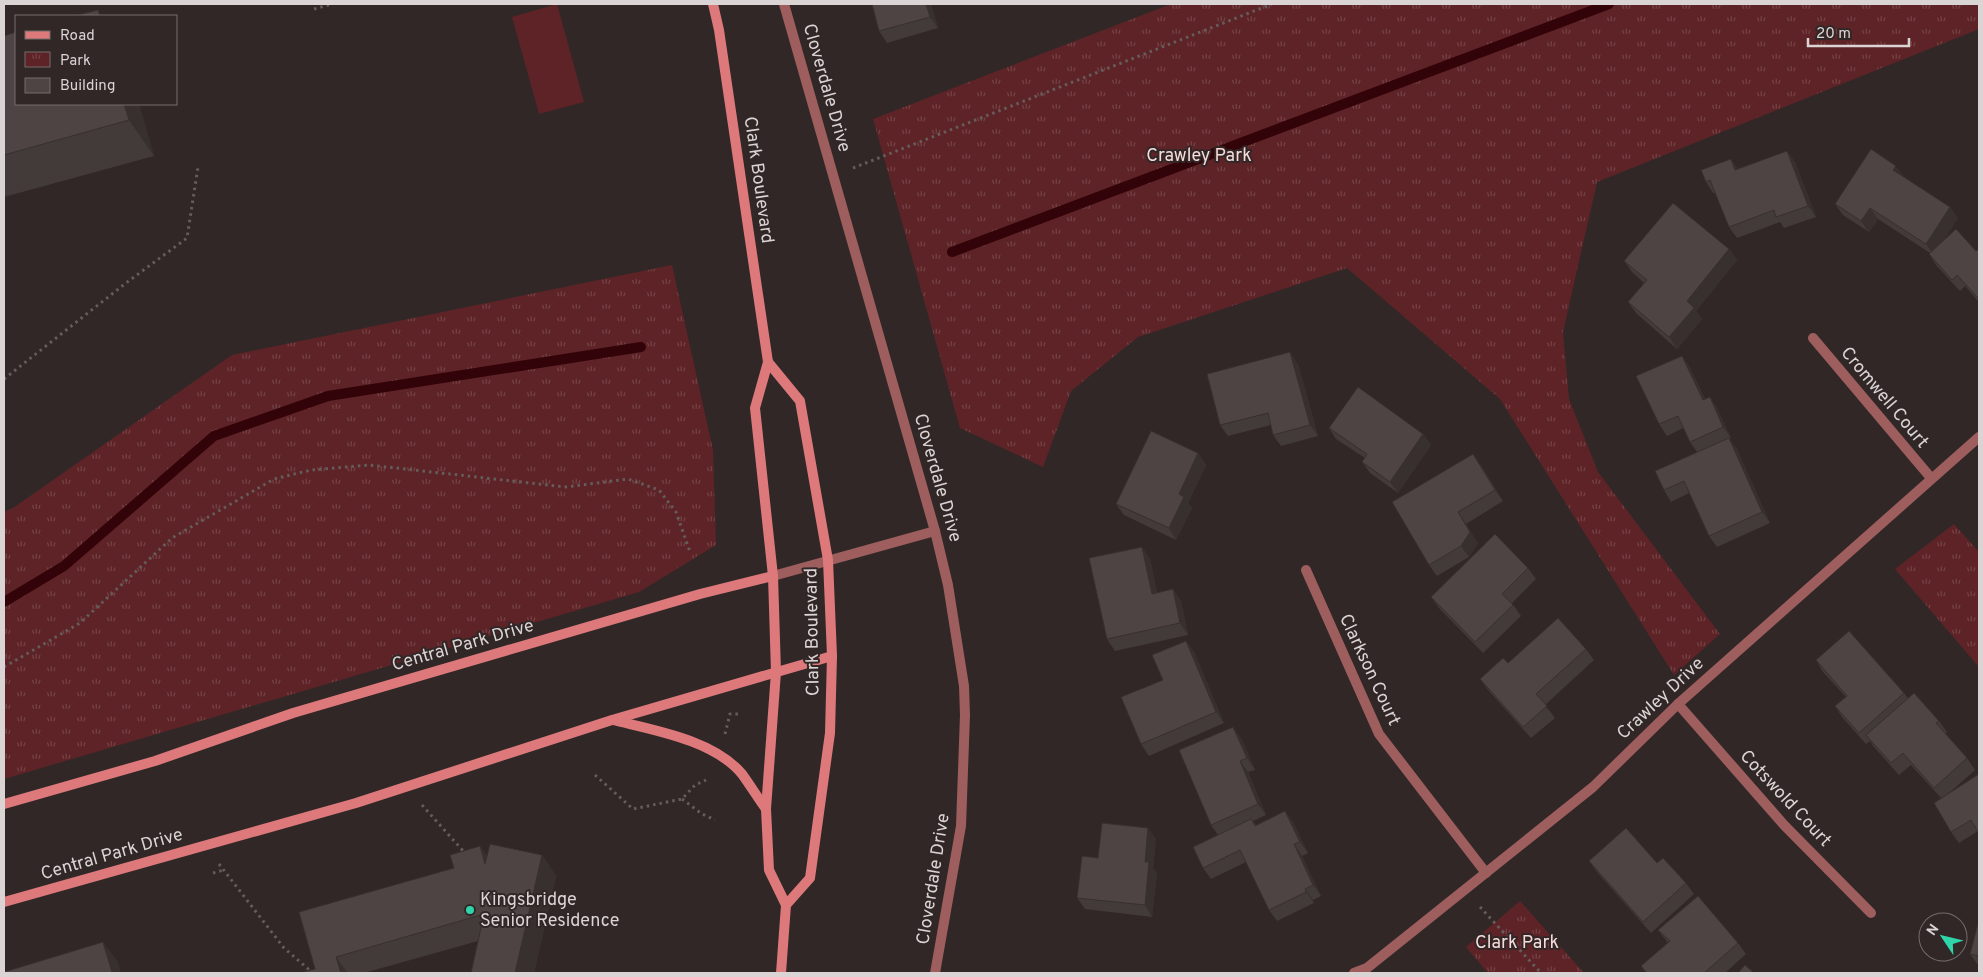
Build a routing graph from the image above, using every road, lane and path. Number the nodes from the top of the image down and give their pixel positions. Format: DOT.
graph roads {
  1 [pos="332,4"];
  2 [pos="713,4"];
  3 [pos="784,4"];
  4 [pos="1272,4"];
  5 [pos="314,9"];
  6 [pos="198,166"];
  7 [pos="835,177"];
  8 [pos="1813,338"];
  9 [pos="768,362"];
  10 [pos="4,379"];
  11 [pos="1979,437"];
  12 [pos="1931,478"];
  13 [pos="935,531"];
  14 [pos="690,552"];
  15 [pos="828,560"];
  16 [pos="1306,570"];
  17 [pos="773,576"];
  18 [pos="832,656"];
  19 [pos="4,667"];
  20 [pos="776,672"];
  21 [pos="1678,704"];
  22 [pos="739,714"];
  23 [pos="612,720"];
  24 [pos="724,739"];
  25 [pos="595,775"];
  26 [pos="706,780"];
  27 [pos="682,799"];
  28 [pos="4,804"];
  29 [pos="422,805"];
  30 [pos="766,809"];
  31 [pos="716,820"];
  32 [pos="466,854"];
  33 [pos="219,863"];
  34 [pos="224,870"];
  35 [pos="213,873"];
  36 [pos="1486,873"];
  37 [pos="1465,890"];
  38 [pos="4,902"];
  39 [pos="786,904"];
  40 [pos="1871,913"];
  41 [pos="313,973"];
  42 [pos="781,973"];
  43 [pos="935,973"];
  44 [pos="1354,973"];
  45 [pos="1541,973"];
  1 -- 5 [label="path"];
  2 -- 9 [label="street, Clark Boulevard"];
  3 -- 7 [label="street, Cloverdale Drive"];
  4 -- 7 [label="path"];
  6 -- 10 [label="path"];
  7 -- 13 [label="street, Cloverdale Drive"];
  8 -- 12 [label="street, Cromwell Court"];
  9 -- 15 [label="street, Clark Boulevard"];
  9 -- 17 [label="street, Clark Boulevard"];
  11 -- 12 [label="street, Crawley Drive"];
  12 -- 21 [label="street, Crawley Drive"];
  13 -- 15 [label="street, Central Park Drive"];
  13 -- 43 [label="street, Cloverdale Drive"];
  14 -- 19 [label="path"];
  15 -- 17 [label="street, Central Park Drive"];
  15 -- 18 [label="street, Clark Boulevard"];
  16 -- 36 [label="street, Clarkson Court"];
  17 -- 20 [label="street, Clark Boulevard"];
  17 -- 28 [label="street, Central Park Drive"];
  18 -- 20 [label="street, Central Park Drive"];
  18 -- 39 [label="street, Clark Boulevard"];
  20 -- 23 [label="street, Central Park Drive"];
  20 -- 30 [label="street, Clark Boulevard"];
  21 -- 36 [label="street, Crawley Drive"];
  21 -- 40 [label="street, Cotswold Court"];
  22 -- 24 [label="path"];
  23 -- 30 [label="street"];
  23 -- 38 [label="street, Central Park Drive"];
  25 -- 27 [label="path"];
  26 -- 27 [label="path"];
  27 -- 31 [label="path"];
  29 -- 32 [label="path"];
  30 -- 39 [label="street, Clark Boulevard"];
  33 -- 34 [label="path"];
  34 -- 35 [label="path"];
  34 -- 41 [label="path"];
  36 -- 37 [label="street, Crawley Drive"];
  37 -- 44 [label="street, Crawley Drive"];
  37 -- 45 [label="path"];
  39 -- 42 [label="street"];
}
